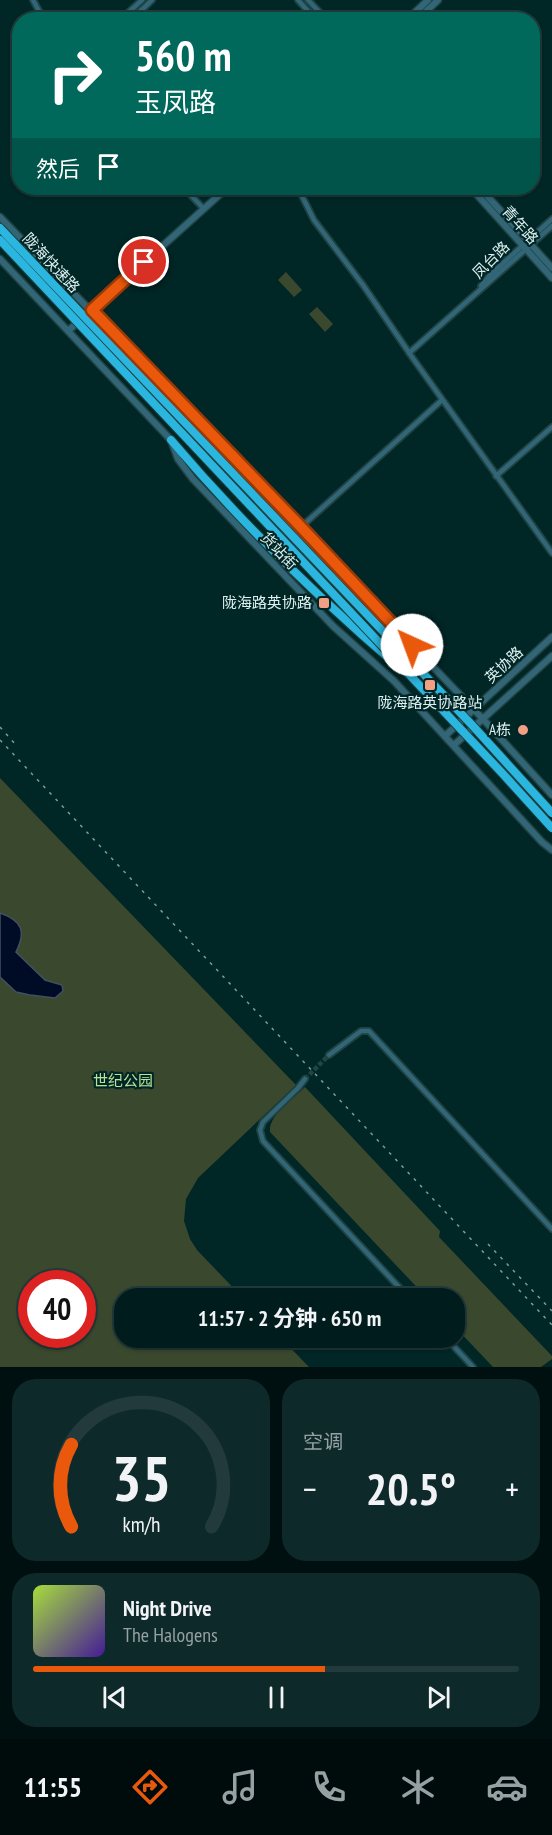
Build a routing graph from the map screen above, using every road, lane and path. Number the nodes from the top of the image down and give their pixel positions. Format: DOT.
graph roads {
  1 [pos="141,0"];
  2 [pos="152,0"];
  3 [pos="298,0"];
  4 [pos="308,0"];
  5 [pos="428,0"];
  6 [pos="438,0"];
  7 [pos="128,12"];
  8 [pos="139,12"];
  9 [pos="309,12"];
  10 [pos="319,12"];
  11 [pos="415,12"];
  12 [pos="425,12"];
  13 [pos="191,195"];
  14 [pos="219,195"];
  15 [pos="302,195"];
  16 [pos="478,195"];
  17 [pos="486,195"];
  18 [pos="204,209"];
  19 [pos="552,219"];
  20 [pos="1,220"];
  21 [pos="552,226"];
  22 [pos="0,240"];
  23 [pos="527,245"];
  24 [pos="0,258"];
  25 [pos="552,268"];
  26 [pos="552,278"];
  27 [pos="92,310"];
  28 [pos="68,331"];
  29 [pos="409,353"];
  30 [pos="442,400"];
  31 [pos="201,424"];
  32 [pos="552,427"];
  33 [pos="171,440"];
  34 [pos="496,476"];
  35 [pos="301,527"];
  36 [pos="552,553"];
  37 [pos="552,637"];
  38 [pos="394,643"];
  39 [pos="552,656"];
  40 [pos="421,686"];
  41 [pos="473,709"];
  42 [pos="483,719"];
  43 [pos="445,736"];
  44 [pos="454,746"];
  45 [pos="552,795"];
  46 [pos="552,813"];
  47 [pos="551,828"];
  48 [pos="552,850"];
  49 [pos="329,1055"];
  50 [pos="305,1079"];
  51 [pos="552,1229"];
  52 [pos="400,1288"];
  53 [pos="455,1348"];
  54 [pos="473,1367"];
  1 -- 7 [label="street"];
  2 -- 8 [label="street"];
  3 -- 9 [label="street"];
  4 -- 10 [label="street"];
  5 -- 11 [label="street"];
  6 -- 12 [label="street"];
  13 -- 18 [label="street"];
  14 -- 18 [label="street"];
  15 -- 29 [label="street"];
  16 -- 23 [label="street, 青年路"];
  17 -- 23 [label="street, 青年路"];
  18 -- 27 [label="street"];
  19 -- 23 [label="street, 凤台路"];
  20 -- 27 [label="street"];
  20 -- 38 [label="highway, 陇海快速路, bridge"];
  21 -- 23 [label="street, 凤台路"];
  22 -- 40 [label="highway, 陇海快速路, bridge"];
  23 -- 25 [label="street, 青年路"];
  23 -- 26 [label="street, 青年路"];
  23 -- 29 [label="street, 凤台路"];
  24 -- 28 [label="street, 货站街"];
  27 -- 28 [label="street"];
  27 -- 31 [label="street"];
  28 -- 33 [label="street, 货站街"];
  29 -- 30 [label="street"];
  30 -- 34 [label="street"];
  30 -- 35 [label="street"];
  31 -- 35 [label="street"];
  31 -- 38 [label="highway, bridge"];
  32 -- 34 [label="street"];
  33 -- 40 [label="highway, bridge"];
  33 -- 43 [label="street, 货站街"];
  34 -- 36 [label="street"];
  35 -- 41 [label="street"];
  37 -- 41 [label="street, 英协路"];
  38 -- 46 [label="highway, 陇海快速路, bridge"];
  39 -- 42 [label="street, 英协路"];
  40 -- 47 [label="highway, 陇海快速路, bridge"];
  41 -- 42 [label="street"];
  41 -- 43 [label="street, 英协路"];
  42 -- 44 [label="street, 英协路"];
  42 -- 45 [label="street"];
  43 -- 44 [label="street, 货站街"];
  44 -- 48 [label="street, 货站街"];
  49 -- 51 [label="street"];
  50 -- 52 [label="street"];
  53 -- 54 [label="street"];
}
